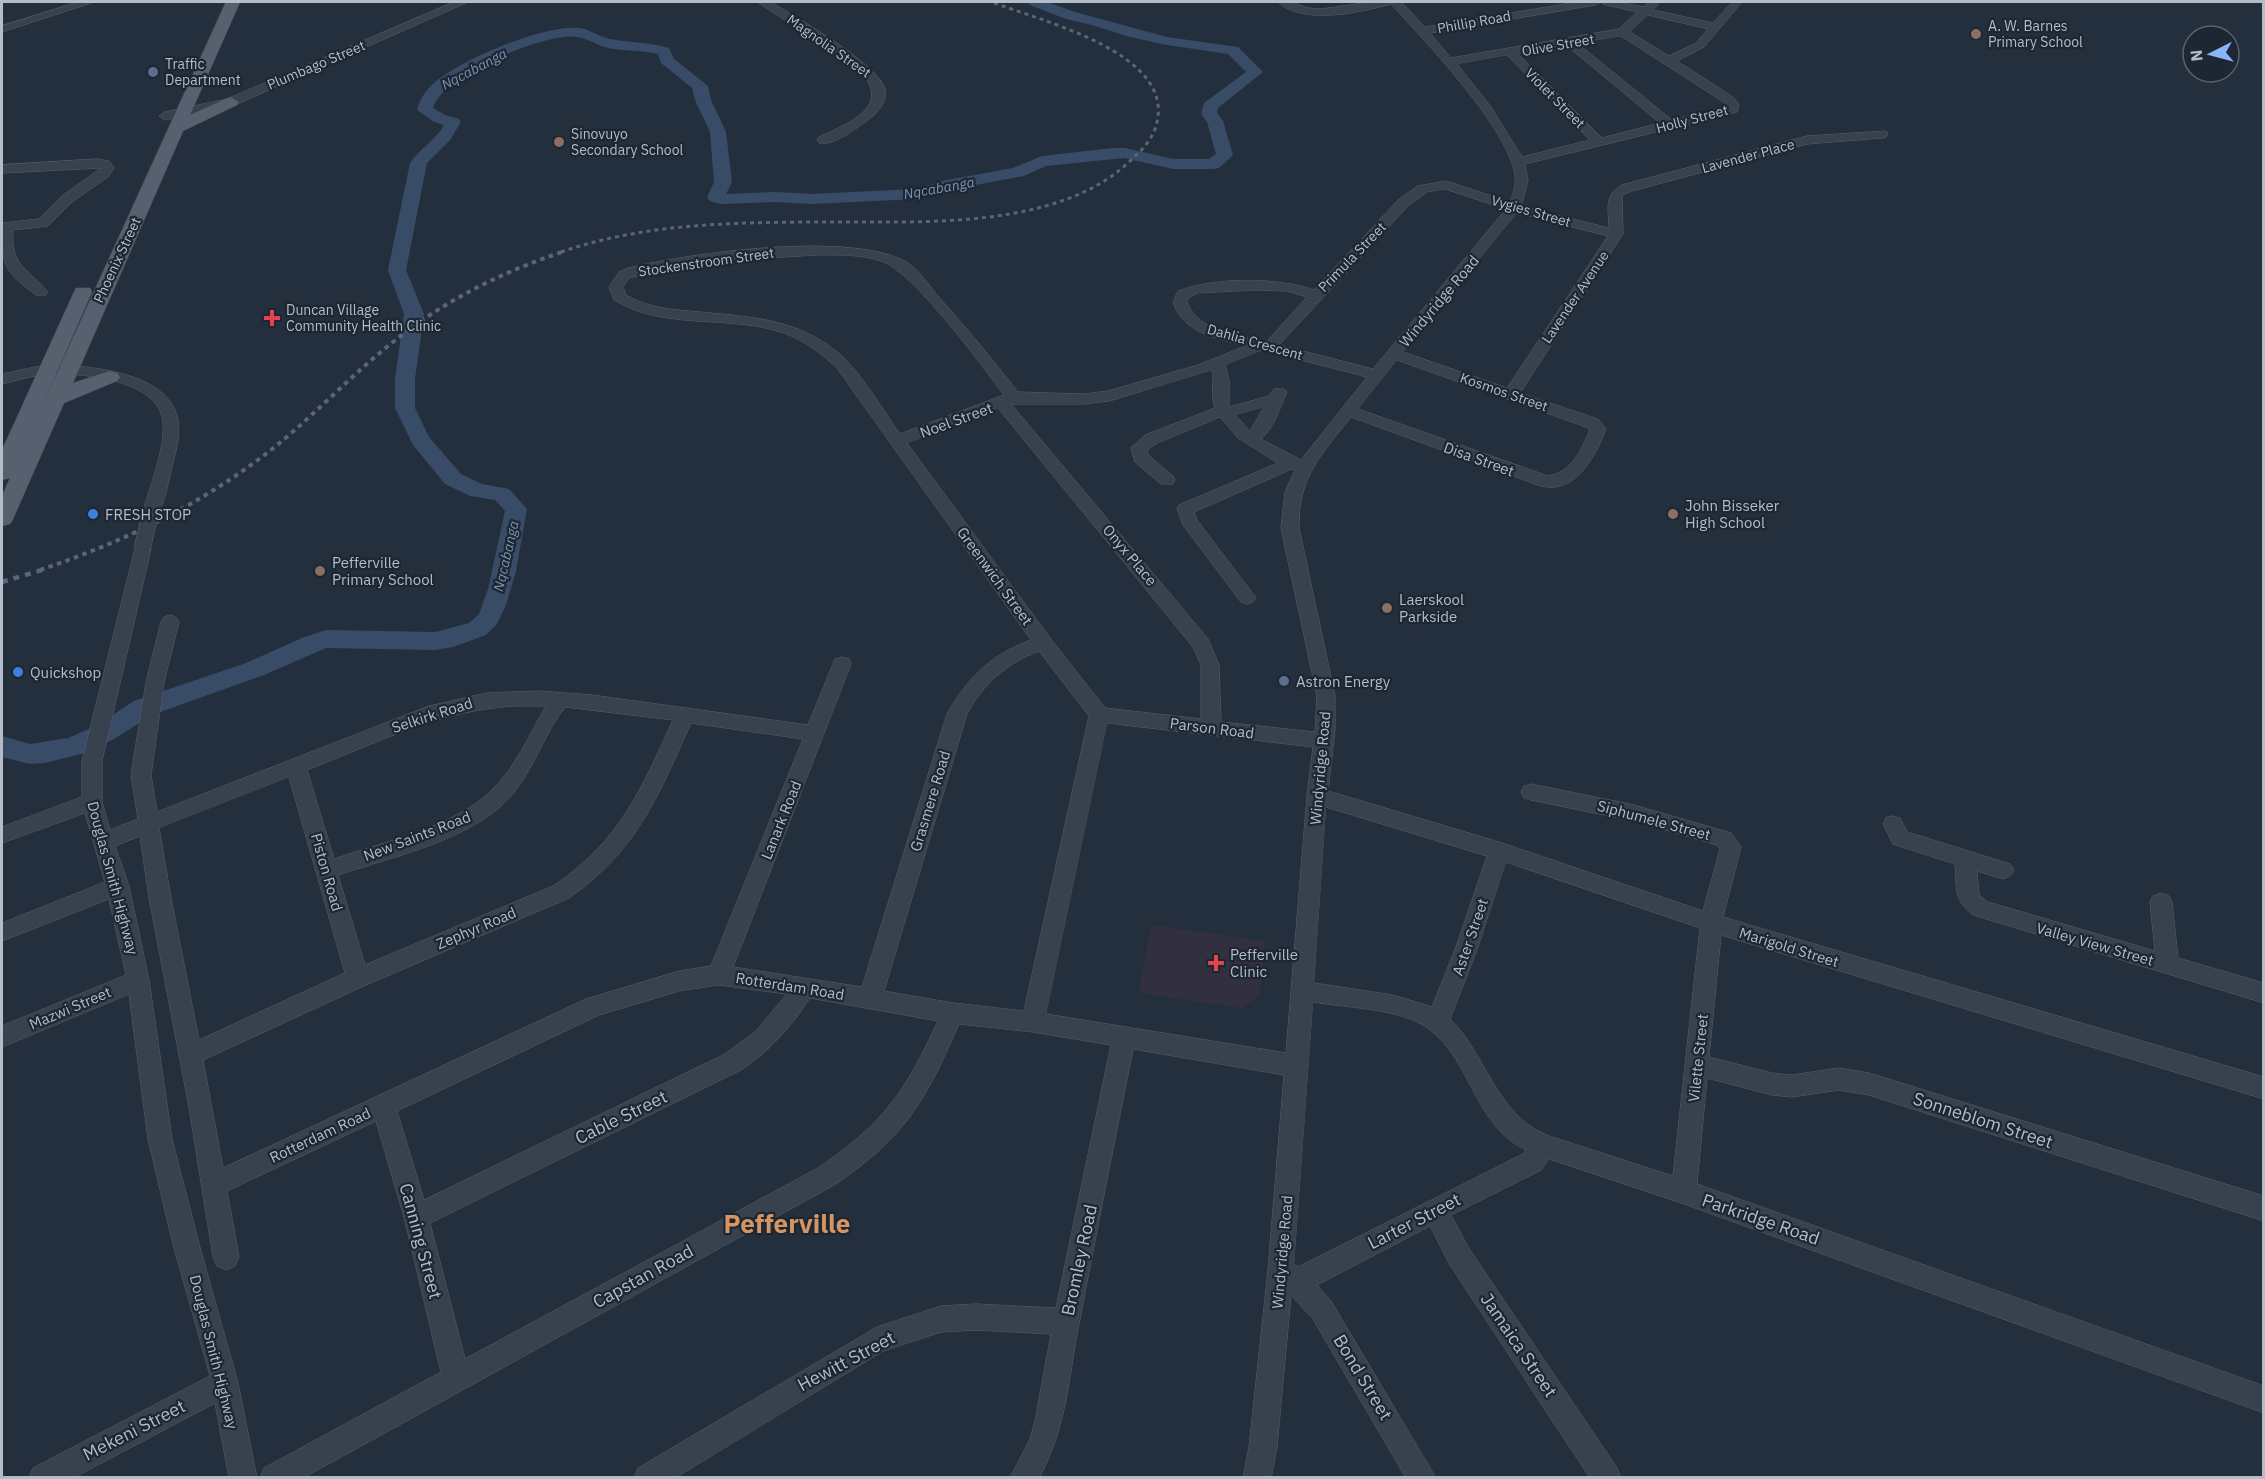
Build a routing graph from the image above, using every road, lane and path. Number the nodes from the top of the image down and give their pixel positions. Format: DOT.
graph roads {
  1 [pos="88,2"];
  2 [pos="462,2"];
  3 [pos="764,2"];
  4 [pos="1284,2"];
  5 [pos="1387,2"];
  6 [pos="1395,2"];
  7 [pos="1595,2"];
  8 [pos="1607,2"];
  9 [pos="1655,2"];
  10 [pos="1737,2"];
  11 [pos="226,3"];
  12 [pos="1646,11"];
  13 [pos="1714,27"];
  14 [pos="2,29"];
  15 [pos="1423,31"];
  16 [pos="1623,32"];
  17 [pos="1570,42"];
  18 [pos="1511,53"];
  19 [pos="1449,62"];
  20 [pos="1667,62"];
  21 [pos="231,102"];
  22 [pos="175,119"];
  23 [pos="1671,126"];
  24 [pos="1882,134"];
  25 [pos="823,140"];
  26 [pos="1599,142"];
  27 [pos="1518,162"];
  28 [pos="2,169"];
  29 [pos="1446,186"];
  30 [pos="1617,193"];
  31 [pos="1515,208"];
  32 [pos="119,215"];
  33 [pos="4,227"];
  34 [pos="1616,234"];
  35 [pos="90,276"];
  36 [pos="41,292"];
  37 [pos="1315,295"];
  38 [pos="630,304"];
  39 [pos="1265,346"];
  40 [pos="1393,354"];
  41 [pos="1217,362"];
  42 [pos="68,369"];
  43 [pos="47,372"];
  44 [pos="1376,375"];
  45 [pos="110,377"];
  46 [pos="2,380"];
  47 [pos="1511,393"];
  48 [pos="56,399"];
  49 [pos="1008,400"];
  50 [pos="1349,411"];
  51 [pos="1225,412"];
  52 [pos="1251,439"];
  53 [pos="897,441"];
  54 [pos="1593,442"];
  55 [pos="1298,466"];
  56 [pos="2,472"];
  57 [pos="1167,480"];
  58 [pos="2,519"];
  59 [pos="1247,598"];
  60 [pos="170,622"];
  61 [pos="1043,643"];
  62 [pos="842,664"];
  63 [pos="558,699"];
  64 [pos="685,715"];
  65 [pos="1099,715"];
  66 [pos="1211,727"];
  67 [pos="815,733"];
  68 [pos="1324,741"];
  69 [pos="296,766"];
  70 [pos="1531,792"];
  71 [pos="1317,796"];
  72 [pos="92,802"];
  73 [pos="1893,824"];
  74 [pos="148,825"];
  75 [pos="2,836"];
  76 [pos="104,841"];
  77 [pos="1499,851"];
  78 [pos="1965,858"];
  79 [pos="327,870"];
  80 [pos="2003,870"];
  81 [pos="118,886"];
  82 [pos="2161,902"];
  83 [pos="1711,923"];
  84 [pos="2,932"];
  85 [pos="2168,965"];
  86 [pos="719,975"];
  87 [pos="358,978"];
  88 [pos="138,980"];
  89 [pos="804,988"];
  90 [pos="1304,991"];
  91 [pos="2264,993"];
  92 [pos="870,999"];
  93 [pos="953,1013"];
  94 [pos="1033,1022"];
  95 [pos="1438,1022"];
  96 [pos="2,1037"];
  97 [pos="1124,1038"];
  98 [pos="190,1055"];
  99 [pos="1697,1065"];
  100 [pos="1297,1066"];
  101 [pos="2264,1088"];
  102 [pos="384,1106"];
  103 [pos="1544,1146"];
  104 [pos="214,1185"];
  105 [pos="1684,1192"];
  106 [pos="2264,1209"];
  107 [pos="1435,1210"];
  108 [pos="416,1218"];
  109 [pos="226,1257"];
  110 [pos="1289,1276"];
  111 [pos="1066,1322"];
  112 [pos="456,1378"];
  113 [pos="225,1383"];
  114 [pos="2264,1400"];
  115 [pos="43,1478"];
  116 [pos="243,1478"];
  117 [pos="274,1478"];
  118 [pos="648,1478"];
  119 [pos="1024,1478"];
  120 [pos="1257,1478"];
  121 [pos="1422,1478"];
  122 [pos="1607,1478"];
  1 -- 14 [label="street"];
  2 -- 21 [label="street, Plumbago Street"];
  3 -- 25 [label="street, Magnolia Street"];
  4 -- 5 [label="street"];
  6 -- 15 [label="street, Windyridge Road"];
  7 -- 15 [label="street, Phillip Road"];
  8 -- 12 [label="street"];
  9 -- 12 [label="street"];
  10 -- 13 [label="street"];
  11 -- 22 [label="main road, Phoenix Street"];
  12 -- 13 [label="street"];
  12 -- 16 [label="street"];
  13 -- 20 [label="street"];
  15 -- 19 [label="street, Windyridge Road"];
  16 -- 17 [label="street, Olive Street"];
  16 -- 20 [label="street, Holly Street"];
  17 -- 18 [label="street, Olive Street"];
  17 -- 23 [label="street"];
  18 -- 19 [label="street, Olive Street"];
  18 -- 26 [label="street, Violet Street"];
  19 -- 27 [label="street, Windyridge Road"];
  20 -- 23 [label="street, Holly Street"];
  21 -- 22 [label="main road"];
  22 -- 32 [label="main road, Phoenix Street"];
  22 -- 42 [label="main road, Phoenix Street"];
  23 -- 26 [label="street, Holly Street"];
  24 -- 30 [label="street, Lavender Place"];
  26 -- 27 [label="street, Holly Street"];
  27 -- 31 [label="street, Windyridge Road"];
  28 -- 33 [label="street"];
  29 -- 31 [label="street, Vygies Street"];
  29 -- 37 [label="street, Primula Street"];
  30 -- 34 [label="street, Lavender Avenue"];
  31 -- 34 [label="street, Vygies Street"];
  31 -- 40 [label="street, Windyridge Road"];
  33 -- 36 [label="street"];
  34 -- 47 [label="street, Lavender Avenue"];
  35 -- 43 [label="main road, Phoenix Street"];
  37 -- 39 [label="street, Primula Street"];
  37 -- 39 [label="street, Dahlia Crescent"];
  38 -- 49 [label="street, Stockenstroom Street"];
  38 -- 53 [label="street, Greenwich Street"];
  39 -- 41 [label="street"];
  39 -- 44 [label="street, Dahlia Crescent"];
  40 -- 44 [label="street, Windyridge Road"];
  40 -- 47 [label="street, Kosmos Street"];
  41 -- 49 [label="street"];
  41 -- 51 [label="street"];
  42 -- 43 [label="street, Douglas Smith Highway"];
  42 -- 45 [label="street, Douglas Smith Highway"];
  42 -- 48 [label="main road, Phoenix Street"];
  43 -- 46 [label="street, Douglas Smith Highway"];
  43 -- 56 [label="main road, Phoenix Street"];
  44 -- 50 [label="street, Windyridge Road"];
  45 -- 48 [label="main road"];
  45 -- 72 [label="street, Douglas Smith Highway, bridge"];
  47 -- 54 [label="street, Kosmos Street"];
  48 -- 58 [label="main road, Phoenix Street"];
  49 -- 53 [label="street, Noel Street"];
  49 -- 66 [label="street, Onyx Place"];
  50 -- 54 [label="street, Disa Street"];
  50 -- 55 [label="street, Windyridge Road"];
  51 -- 52 [label="street"];
  51 -- 52 [label="street"];
  51 -- 57 [label="street"];
  52 -- 55 [label="street"];
  53 -- 61 [label="street, Greenwich Street"];
  55 -- 59 [label="street"];
  55 -- 68 [label="street, Windyridge Road"];
  60 -- 74 [label="street"];
  61 -- 65 [label="street, Greenwich Street"];
  61 -- 92 [label="street, Grasmere Road"];
  62 -- 67 [label="street, Lanark Road"];
  63 -- 64 [label="street, Selkirk Road"];
  63 -- 69 [label="street, Selkirk Road"];
  63 -- 79 [label="street, New Saints Road"];
  64 -- 67 [label="street, Selkirk Road"];
  64 -- 87 [label="street, Zephyr Road"];
  65 -- 66 [label="street, Parson Road"];
  65 -- 94 [label="street"];
  66 -- 68 [label="street, Parson Road"];
  67 -- 86 [label="street, Lanark Road"];
  68 -- 71 [label="street, Windyridge Road"];
  69 -- 74 [label="street, Selkirk Road"];
  69 -- 79 [label="street, Piston Road"];
  70 -- 83 [label="street, Siphumele Street"];
  71 -- 77 [label="street, Marigold Street"];
  71 -- 90 [label="street, Windyridge Road"];
  72 -- 75 [label="street"];
  72 -- 76 [label="street, Douglas Smith Highway"];
  73 -- 78 [label="street"];
  74 -- 76 [label="street, Selkirk Road"];
  74 -- 98 [label="street"];
  76 -- 81 [label="street, Douglas Smith Highway"];
  77 -- 83 [label="street, Marigold Street"];
  77 -- 95 [label="street, Aster Street"];
  78 -- 80 [label="street"];
  78 -- 85 [label="street, Valley View Street"];
  79 -- 87 [label="street, Piston Road"];
  81 -- 84 [label="street"];
  81 -- 88 [label="street, Douglas Smith Highway"];
  82 -- 85 [label="street"];
  83 -- 99 [label="street, Vilette Street"];
  83 -- 101 [label="street, Marigold Street"];
  85 -- 91 [label="street, Valley View Street"];
  86 -- 89 [label="street, Rotterdam Road"];
  86 -- 102 [label="street, Rotterdam Road"];
  87 -- 98 [label="street, Zephyr Road"];
  88 -- 96 [label="street, Mazwi Street"];
  88 -- 113 [label="street, Douglas Smith Highway"];
  89 -- 92 [label="street, Rotterdam Road"];
  89 -- 108 [label="street, Cable Street"];
  90 -- 95 [label="street, Parkridge Road"];
  90 -- 100 [label="street, Windyridge Road"];
  92 -- 93 [label="street, Rotterdam Road"];
  93 -- 94 [label="street, Rotterdam Road"];
  93 -- 112 [label="street, Capstan Road"];
  94 -- 97 [label="street, Rotterdam Road"];
  95 -- 103 [label="street, Parkridge Road"];
  97 -- 100 [label="street, Rotterdam Road"];
  97 -- 111 [label="street, Bromley Road"];
  98 -- 104 [label="street"];
  99 -- 105 [label="street, Vilette Street"];
  99 -- 106 [label="street, Sonneblom Street"];
  100 -- 110 [label="street, Windyridge Road"];
  102 -- 104 [label="street, Rotterdam Road"];
  102 -- 108 [label="street, Canning Street"];
  103 -- 105 [label="street, Parkridge Road"];
  103 -- 107 [label="street, Larter Street"];
  104 -- 109 [label="street"];
  105 -- 114 [label="street, Parkridge Road"];
  107 -- 110 [label="street, Larter Street"];
  107 -- 122 [label="street, Jamaica Street"];
  108 -- 112 [label="street, Canning Street"];
  110 -- 120 [label="street, Windyridge Road"];
  110 -- 121 [label="street, Bond Street"];
  111 -- 118 [label="street, Hewitt Street"];
  111 -- 119 [label="street, Bromley Road"];
  112 -- 117 [label="street, Capstan Road"];
  113 -- 115 [label="street, Mekeni Street"];
  113 -- 116 [label="street, Douglas Smith Highway"];
}
